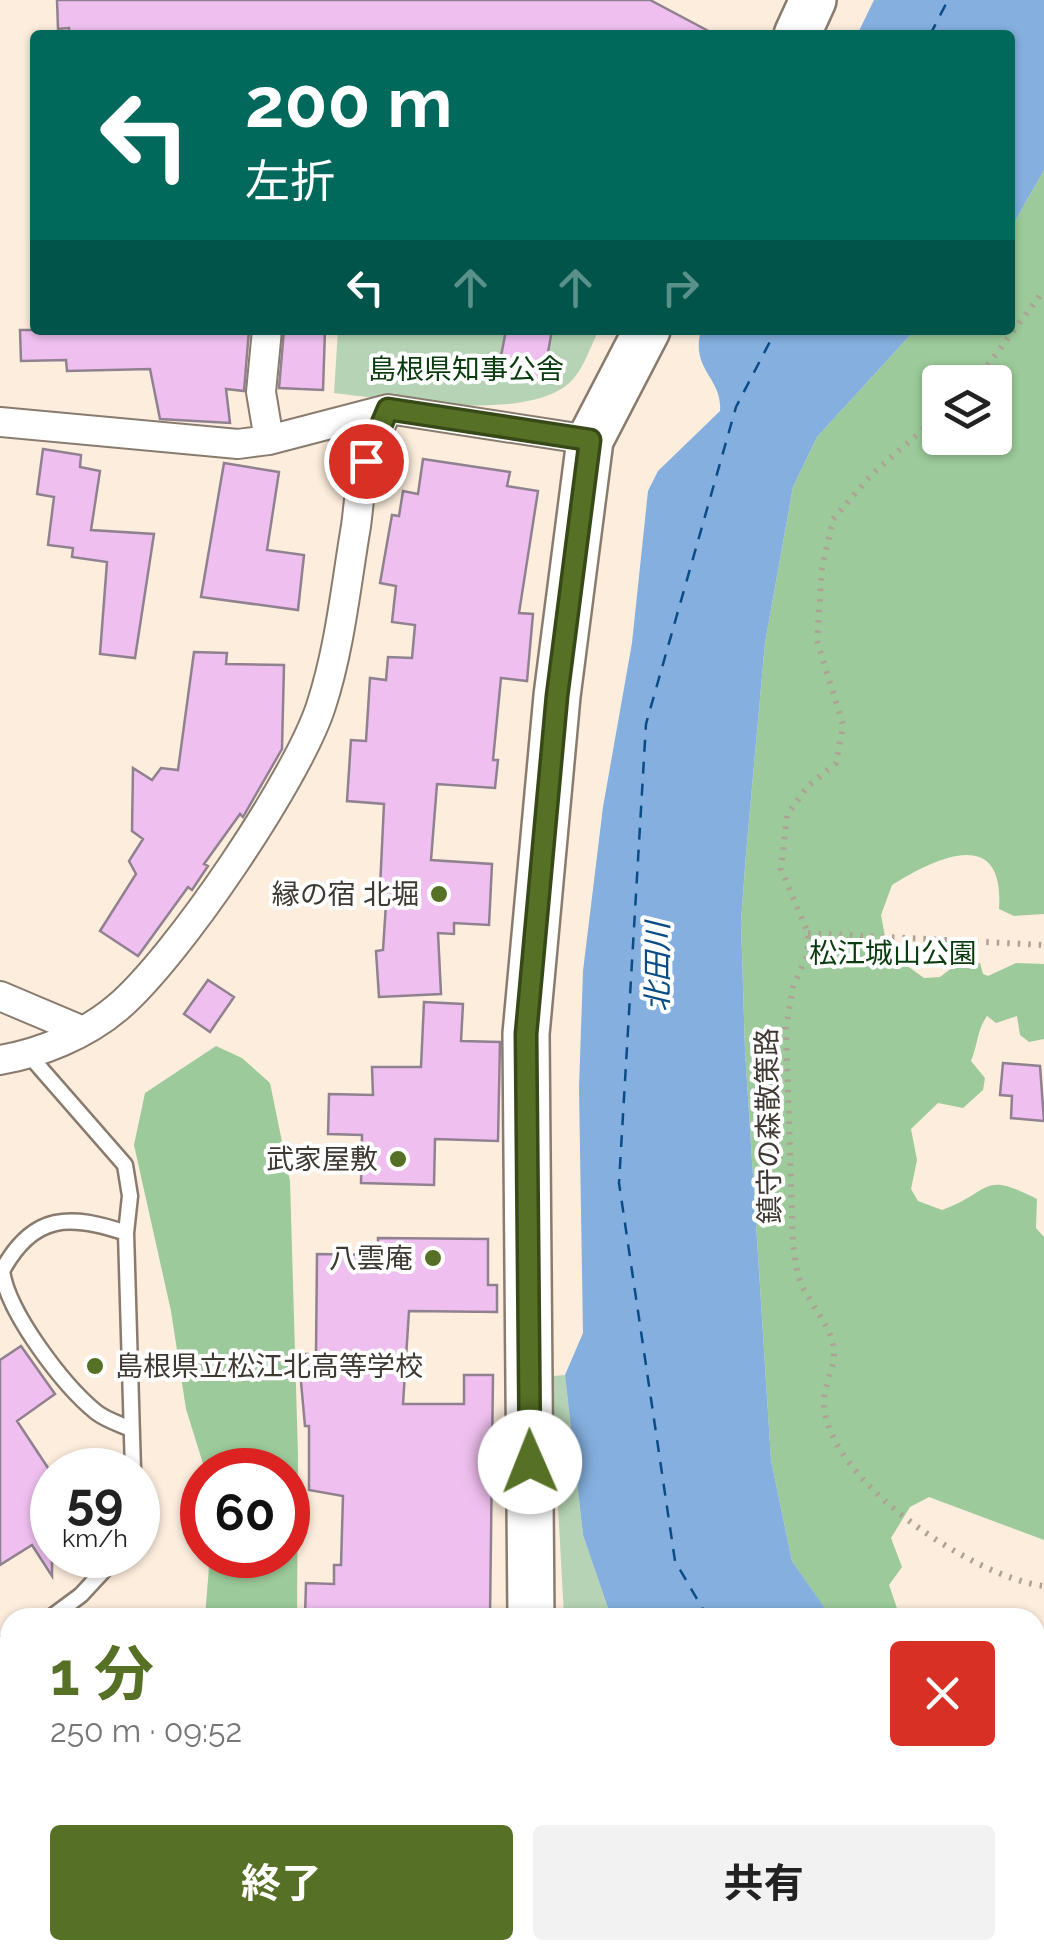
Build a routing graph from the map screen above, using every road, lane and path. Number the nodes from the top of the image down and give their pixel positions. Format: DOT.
graph roads {
  1 [pos="813,0"];
  2 [pos="799,30"];
  3 [pos="1043,293"];
  4 [pos="1015,330"];
  5 [pos="267,335"];
  6 [pos="643,335"];
  7 [pos="1011,335"];
  8 [pos="988,365"];
  9 [pos="388,409"];
  10 [pos="0,422"];
  11 [pos="922,431"];
  12 [pos="270,440"];
  13 [pos="590,440"];
  14 [pos="808,933"];
  15 [pos="1044,944"];
  16 [pos="0,996"];
  17 [pos="82,1030"];
  18 [pos="29,1056"];
  19 [pos="0,1060"];
  20 [pos="126,1233"];
  21 [pos="132,1429"];
  22 [pos="132,1448"];
  23 [pos="96,1578"];
  24 [pos="1044,1586"];
  25 [pos="63,1608"];
  26 [pos="531,1608"];
  1 -- 2 [label="main road"];
  3 -- 4 [label="path"];
  5 -- 12 [label="street"];
  6 -- 13 [label="main road"];
  7 -- 8 [label="path"];
  9 -- 12 [label="street"];
  9 -- 13 [label="street"];
  9 -- 17 [label="street"];
  10 -- 12 [label="street"];
  11 -- 14 [label="path"];
  13 -- 26 [label="main road"];
  14 -- 15 [label="path"];
  14 -- 24 [label="path, 鎮守の森散策路"];
  16 -- 17 [label="street"];
  17 -- 18 [label="street"];
  18 -- 19 [label="street"];
  18 -- 20 [label="lane"];
  20 -- 21 [label="lane"];
  20 -- 21 [label="lane"];
  21 -- 22 [label="lane"];
  23 -- 25 [label="lane"];
}
